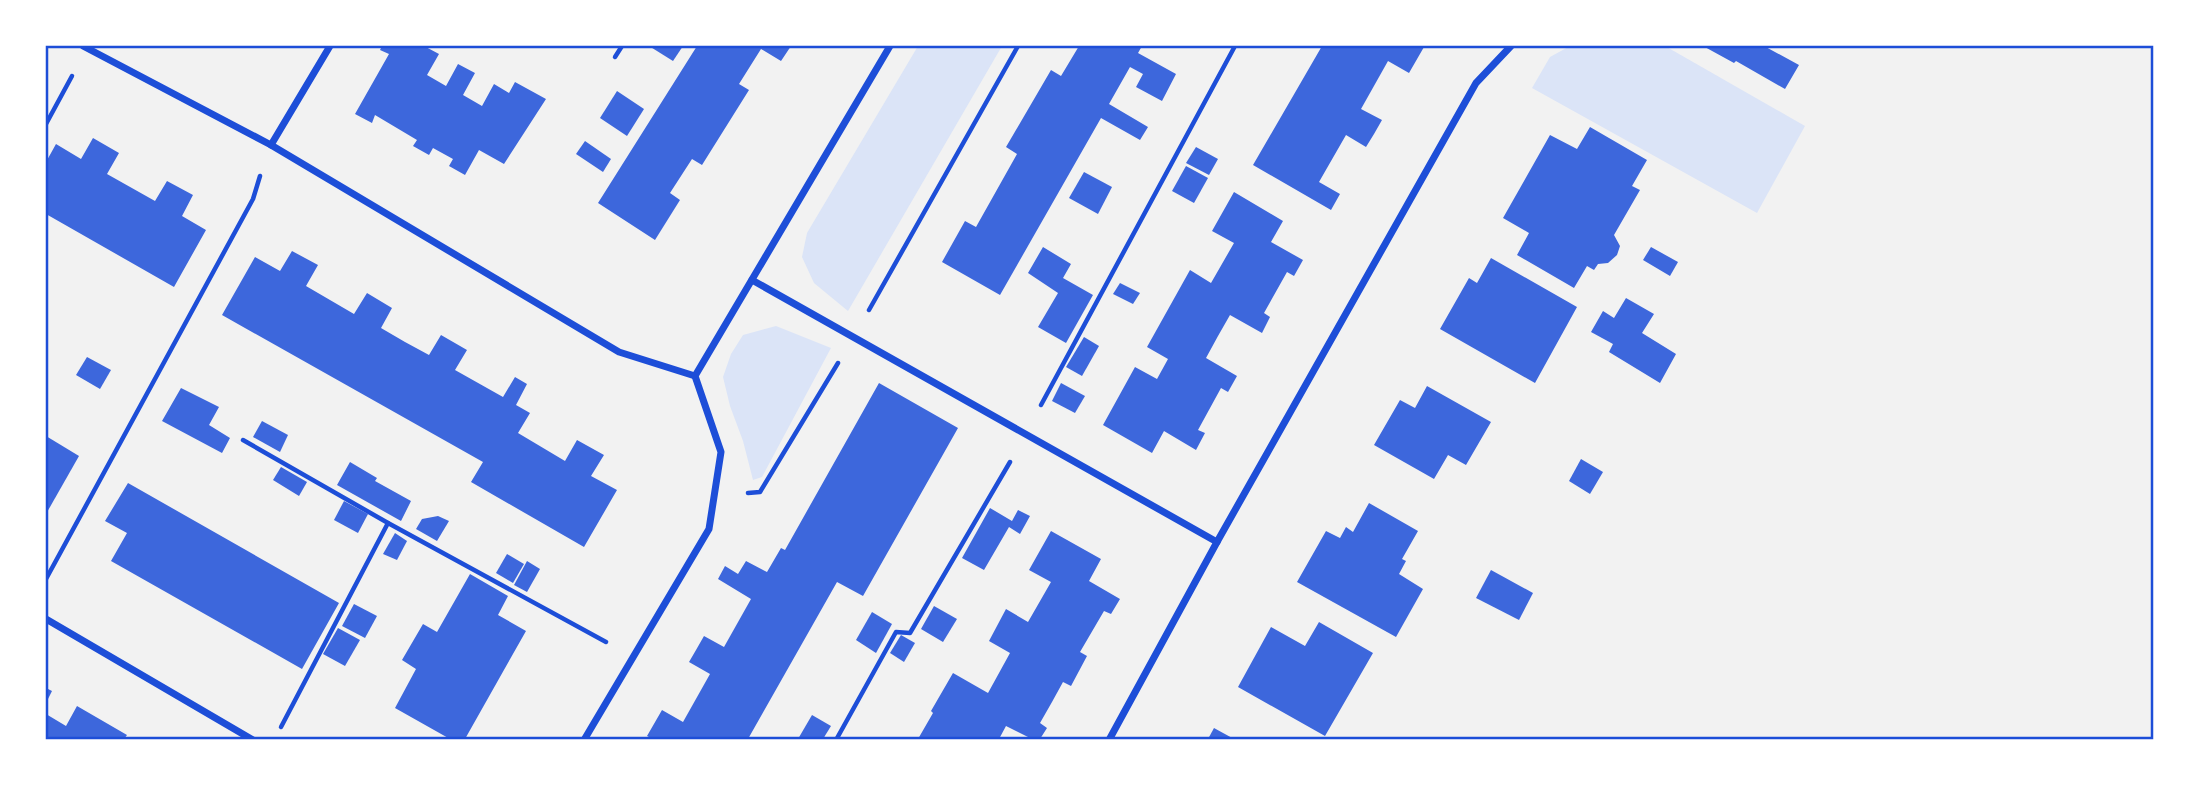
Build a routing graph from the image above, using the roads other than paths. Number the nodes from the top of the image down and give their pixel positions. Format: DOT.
graph roads {
  1 [pos="330,46"];
  2 [pos="890,46"];
  3 [pos="1511,46"];
  4 [pos="85,47"];
  5 [pos="271,145"];
  6 [pos="752,280"];
  7 [pos="695,376"];
  8 [pos="1217,541"];
  9 [pos="46,619"];
  10 [pos="253,740"];
  11 [pos="584,740"];
  12 [pos="1109,740"];
  1 -- 5 [label="street"];
  2 -- 6 [label="street"];
  3 -- 8 [label="street"];
  4 -- 5 [label="street"];
  5 -- 7 [label="street"];
  6 -- 7 [label="street"];
  6 -- 8 [label="street"];
  7 -- 11 [label="street"];
  8 -- 12 [label="street"];
  9 -- 10 [label="street"];
}
